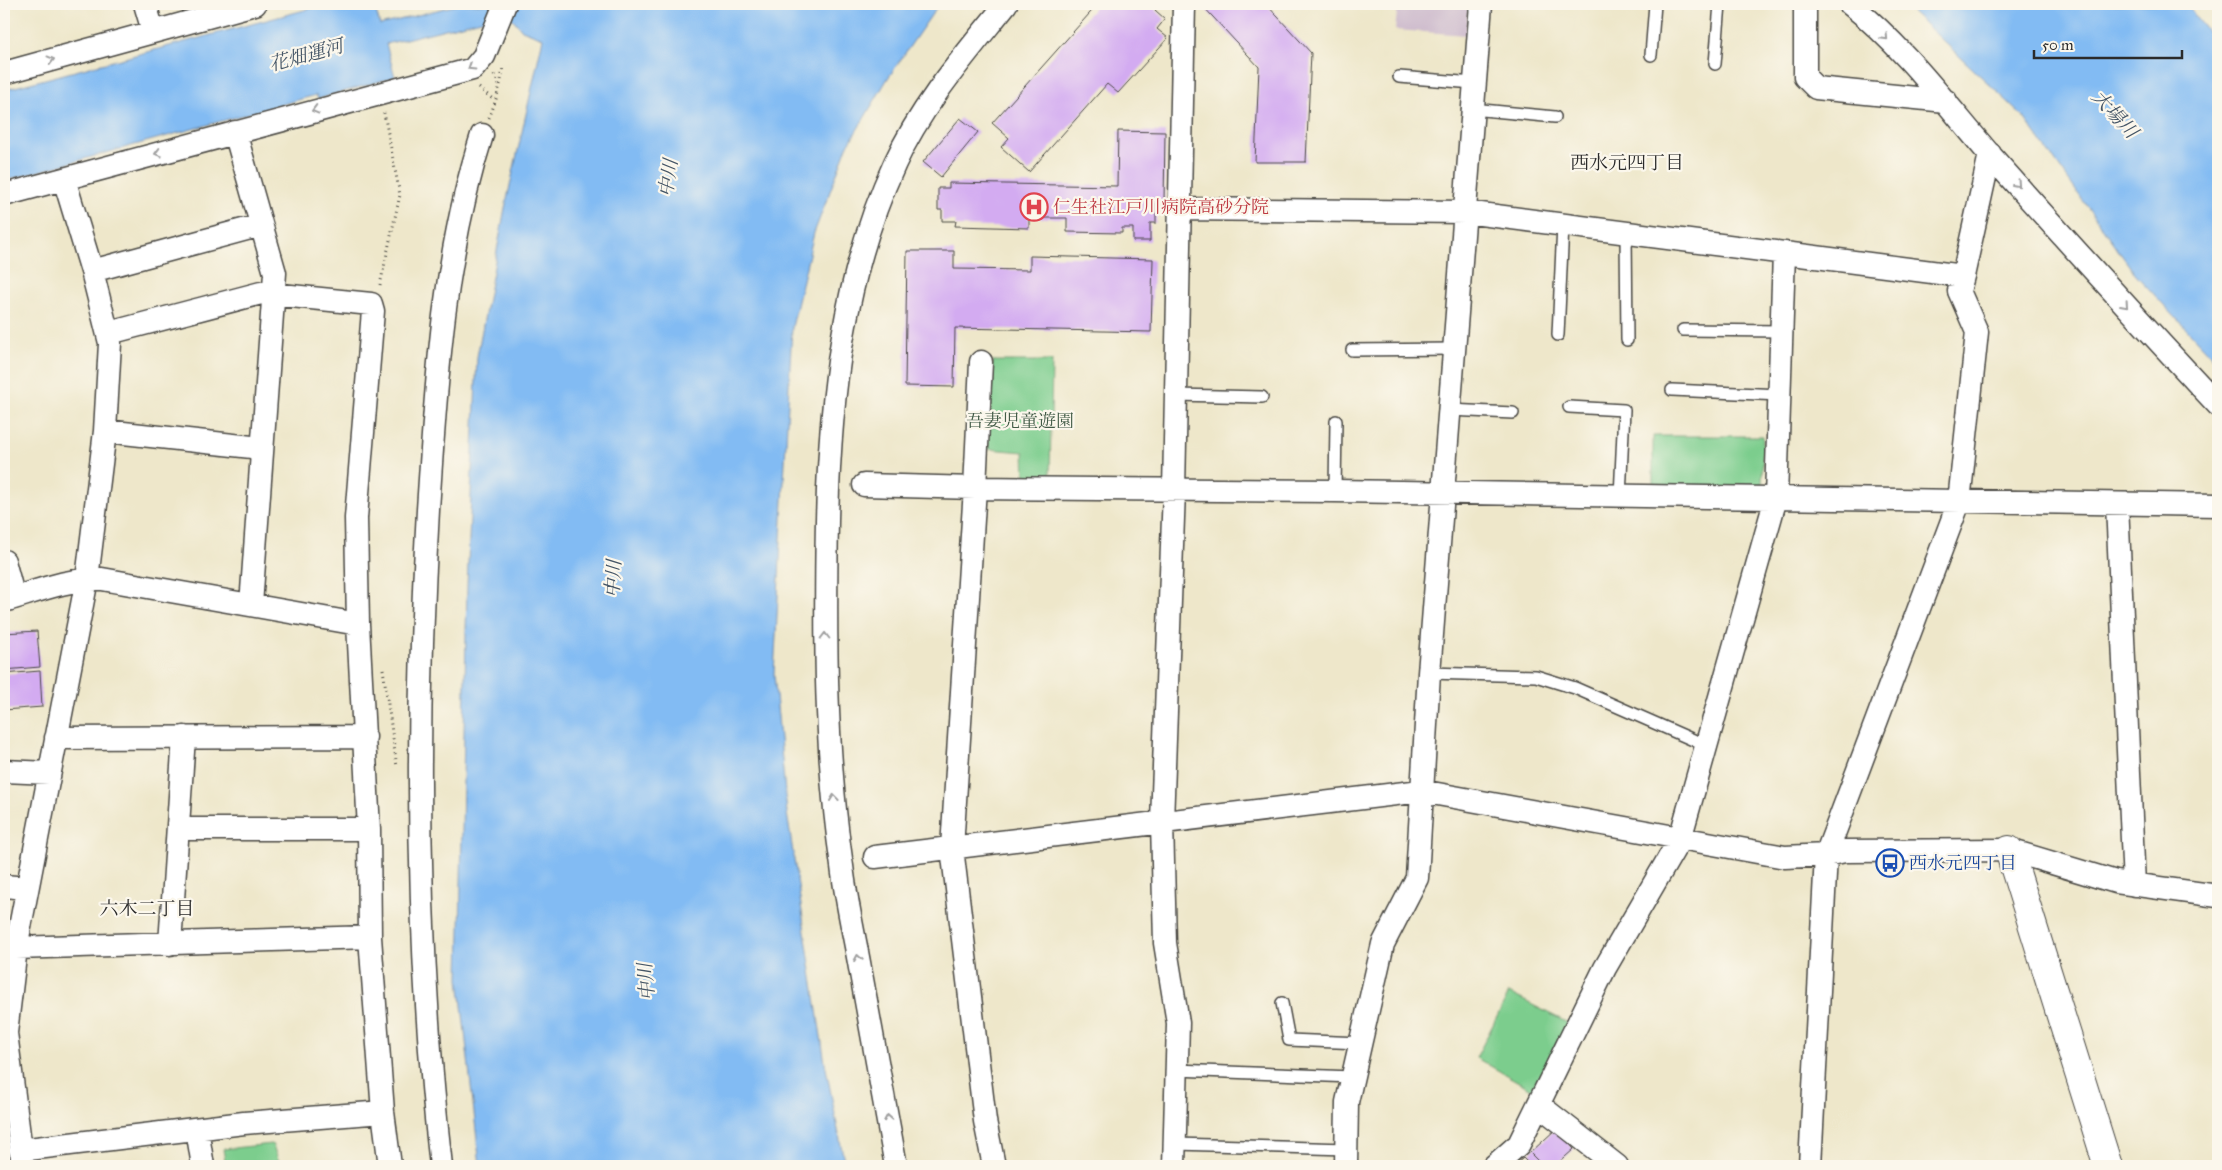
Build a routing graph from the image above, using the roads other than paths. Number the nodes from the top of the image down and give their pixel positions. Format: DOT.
graph roads {
  1 [pos="145,4"];
  2 [pos="255,4"];
  3 [pos="505,4"];
  4 [pos="1006,4"];
  5 [pos="1184,4"];
  6 [pos="1480,4"];
  7 [pos="1656,4"];
  8 [pos="1720,4"];
  9 [pos="1805,4"];
  10 [pos="1850,4"];
  11 [pos="152,32"];
  12 [pos="1651,55"];
  13 [pos="1715,64"];
  14 [pos="4,73"];
  15 [pos="1399,77"];
  16 [pos="1474,83"];
  17 [pos="1946,101"];
  18 [pos="1472,110"];
  19 [pos="1555,117"];
  20 [pos="235,132"];
  21 [pos="482,135"];
  22 [pos="1990,154"];
  23 [pos="64,179"];
  24 [pos="4,195"];
  25 [pos="1180,209"];
  26 [pos="1464,212"];
  27 [pos="261,225"];
  28 [pos="1563,225"];
  29 [pos="1626,233"];
  30 [pos="1784,253"];
  31 [pos="92,271"];
  32 [pos="1963,276"];
  33 [pos="273,293"];
  34 [pos="1683,330"];
  35 [pos="1782,332"];
  36 [pos="109,333"];
  37 [pos="1558,335"];
  38 [pos="1627,340"];
  39 [pos="1454,349"];
  40 [pos="1352,350"];
  41 [pos="981,362"];
  42 [pos="1672,390"];
  43 [pos="1176,395"];
  44 [pos="1780,395"];
  45 [pos="1262,397"];
  46 [pos="2218,405"];
  47 [pos="1569,406"];
  48 [pos="1449,410"];
  49 [pos="1513,413"];
  50 [pos="1336,421"];
  51 [pos="105,431"];
  52 [pos="261,448"];
  53 [pos="864,485"];
  54 [pos="975,488"];
  55 [pos="1174,490"];
  56 [pos="1335,491"];
  57 [pos="1443,494"];
  58 [pos="1620,497"];
  59 [pos="1776,498"];
  60 [pos="1959,502"];
  61 [pos="2117,504"];
  62 [pos="2218,505"];
  63 [pos="4,561"];
  64 [pos="87,579"];
  65 [pos="9,599"];
  66 [pos="251,605"];
  67 [pos="358,624"];
  68 [pos="1429,673"];
  69 [pos="184,737"];
  70 [pos="365,737"];
  71 [pos="56,738"];
  72 [pos="1707,746"];
  73 [pos="4,771"];
  74 [pos="49,773"];
  75 [pos="1421,791"];
  76 [pos="1162,822"];
  77 [pos="179,829"];
  78 [pos="369,829"];
  79 [pos="1680,839"];
  80 [pos="952,848"];
  81 [pos="2009,850"];
  82 [pos="1826,855"];
  83 [pos="874,857"];
  84 [pos="2134,884"];
  85 [pos="4,886"];
  86 [pos="27,888"];
  87 [pos="2218,896"];
  88 [pos="370,937"];
  89 [pos="170,944"];
  90 [pos="16,948"];
  91 [pos="1282,1002"];
  92 [pos="1360,1043"];
  93 [pos="5,1044"];
  94 [pos="1176,1070"];
  95 [pos="1352,1077"];
  96 [pos="1538,1105"];
  97 [pos="383,1112"];
  98 [pos="197,1129"];
  99 [pos="1176,1144"];
  100 [pos="22,1158"];
  101 [pos="1346,1158"];
  102 [pos="203,1166"];
  103 [pos="390,1166"];
  104 [pos="441,1166"];
  105 [pos="896,1166"];
  106 [pos="994,1166"];
  107 [pos="1174,1166"];
  108 [pos="1494,1166"];
  109 [pos="1617,1166"];
  110 [pos="1810,1166"];
  111 [pos="2108,1166"];
  1 -- 11 [label="street"];
  2 -- 11 [label="street"];
  3 -- 20 [label="street, one-way"];
  105 -- 4 [label="street, one-way"];
  5 -- 25 [label="street"];
  6 -- 16 [label="street"];
  7 -- 12 [label="lane"];
  8 -- 13 [label="lane"];
  9 -- 17 [label="street"];
  10 -- 17 [label="street, one-way"];
  14 -- 11 [label="street, one-way"];
  15 -- 16 [label="lane"];
  16 -- 18 [label="street"];
  17 -- 22 [label="street"];
  18 -- 19 [label="lane"];
  18 -- 26 [label="street"];
  20 -- 23 [label="street, one-way"];
  20 -- 27 [label="street"];
  21 -- 104 [label="street"];
  22 -- 32 [label="street"];
  22 -- 46 [label="street, one-way"];
  23 -- 24 [label="street"];
  23 -- 31 [label="street"];
  25 -- 26 [label="street"];
  25 -- 43 [label="street"];
  26 -- 28 [label="street"];
  26 -- 39 [label="street"];
  27 -- 31 [label="street"];
  27 -- 33 [label="street"];
  28 -- 29 [label="street"];
  28 -- 37 [label="lane"];
  29 -- 30 [label="street"];
  29 -- 38 [label="lane"];
  30 -- 32 [label="street"];
  30 -- 35 [label="street"];
  31 -- 36 [label="street"];
  32 -- 60 [label="street"];
  33 -- 36 [label="street"];
  33 -- 52 [label="street"];
  33 -- 67 [label="street"];
  34 -- 35 [label="lane"];
  35 -- 44 [label="street"];
  36 -- 51 [label="street"];
  39 -- 40 [label="lane"];
  39 -- 48 [label="street"];
  41 -- 54 [label="street"];
  42 -- 44 [label="lane"];
  43 -- 45 [label="lane"];
  43 -- 55 [label="street"];
  44 -- 59 [label="street"];
  47 -- 58 [label="lane"];
  48 -- 49 [label="lane"];
  48 -- 57 [label="street"];
  50 -- 56 [label="lane"];
  51 -- 52 [label="street"];
  51 -- 64 [label="street"];
  52 -- 66 [label="street"];
  53 -- 54 [label="street"];
  54 -- 55 [label="street"];
  54 -- 80 [label="street"];
  55 -- 56 [label="street"];
  55 -- 76 [label="street"];
  56 -- 57 [label="street"];
  57 -- 58 [label="street"];
  57 -- 68 [label="street"];
  58 -- 59 [label="street"];
  59 -- 60 [label="street"];
  59 -- 72 [label="street"];
  60 -- 61 [label="street"];
  60 -- 82 [label="street"];
  61 -- 62 [label="street"];
  61 -- 84 [label="street"];
  63 -- 65 [label="street"];
  64 -- 65 [label="street"];
  64 -- 66 [label="street"];
  64 -- 71 [label="street"];
  66 -- 67 [label="street"];
  67 -- 70 [label="street"];
  68 -- 72 [label="lane"];
  68 -- 75 [label="street"];
  69 -- 70 [label="street"];
  69 -- 71 [label="street"];
  69 -- 77 [label="street"];
  70 -- 78 [label="street"];
  71 -- 74 [label="street"];
  72 -- 79 [label="street"];
  73 -- 74 [label="street"];
  74 -- 86 [label="street"];
  75 -- 76 [label="street"];
  75 -- 79 [label="street"];
  75 -- 92 [label="street"];
  76 -- 80 [label="street"];
  76 -- 94 [label="street"];
  77 -- 78 [label="street"];
  77 -- 89 [label="street"];
  78 -- 88 [label="street"];
  79 -- 82 [label="street"];
  79 -- 96 [label="street"];
  80 -- 83 [label="street"];
  80 -- 106 [label="street"];
  81 -- 82 [label="street"];
  81 -- 84 [label="street"];
  81 -- 111 [label="street"];
  82 -- 110 [label="street"];
  84 -- 87 [label="street"];
  85 -- 86 [label="street"];
  86 -- 90 [label="street"];
  88 -- 89 [label="street"];
  88 -- 97 [label="street"];
  89 -- 90 [label="street"];
  90 -- 93 [label="street"];
  91 -- 92 [label="lane"];
  92 -- 95 [label="street"];
  93 -- 100 [label="street"];
  94 -- 95 [label="lane"];
  94 -- 99 [label="street"];
  95 -- 101 [label="street"];
  96 -- 108 [label="street"];
  96 -- 109 [label="street"];
  97 -- 98 [label="street"];
  97 -- 103 [label="street"];
  98 -- 100 [label="street"];
  98 -- 102 [label="street"];
  99 -- 101 [label="lane"];
  99 -- 107 [label="street"];
}
